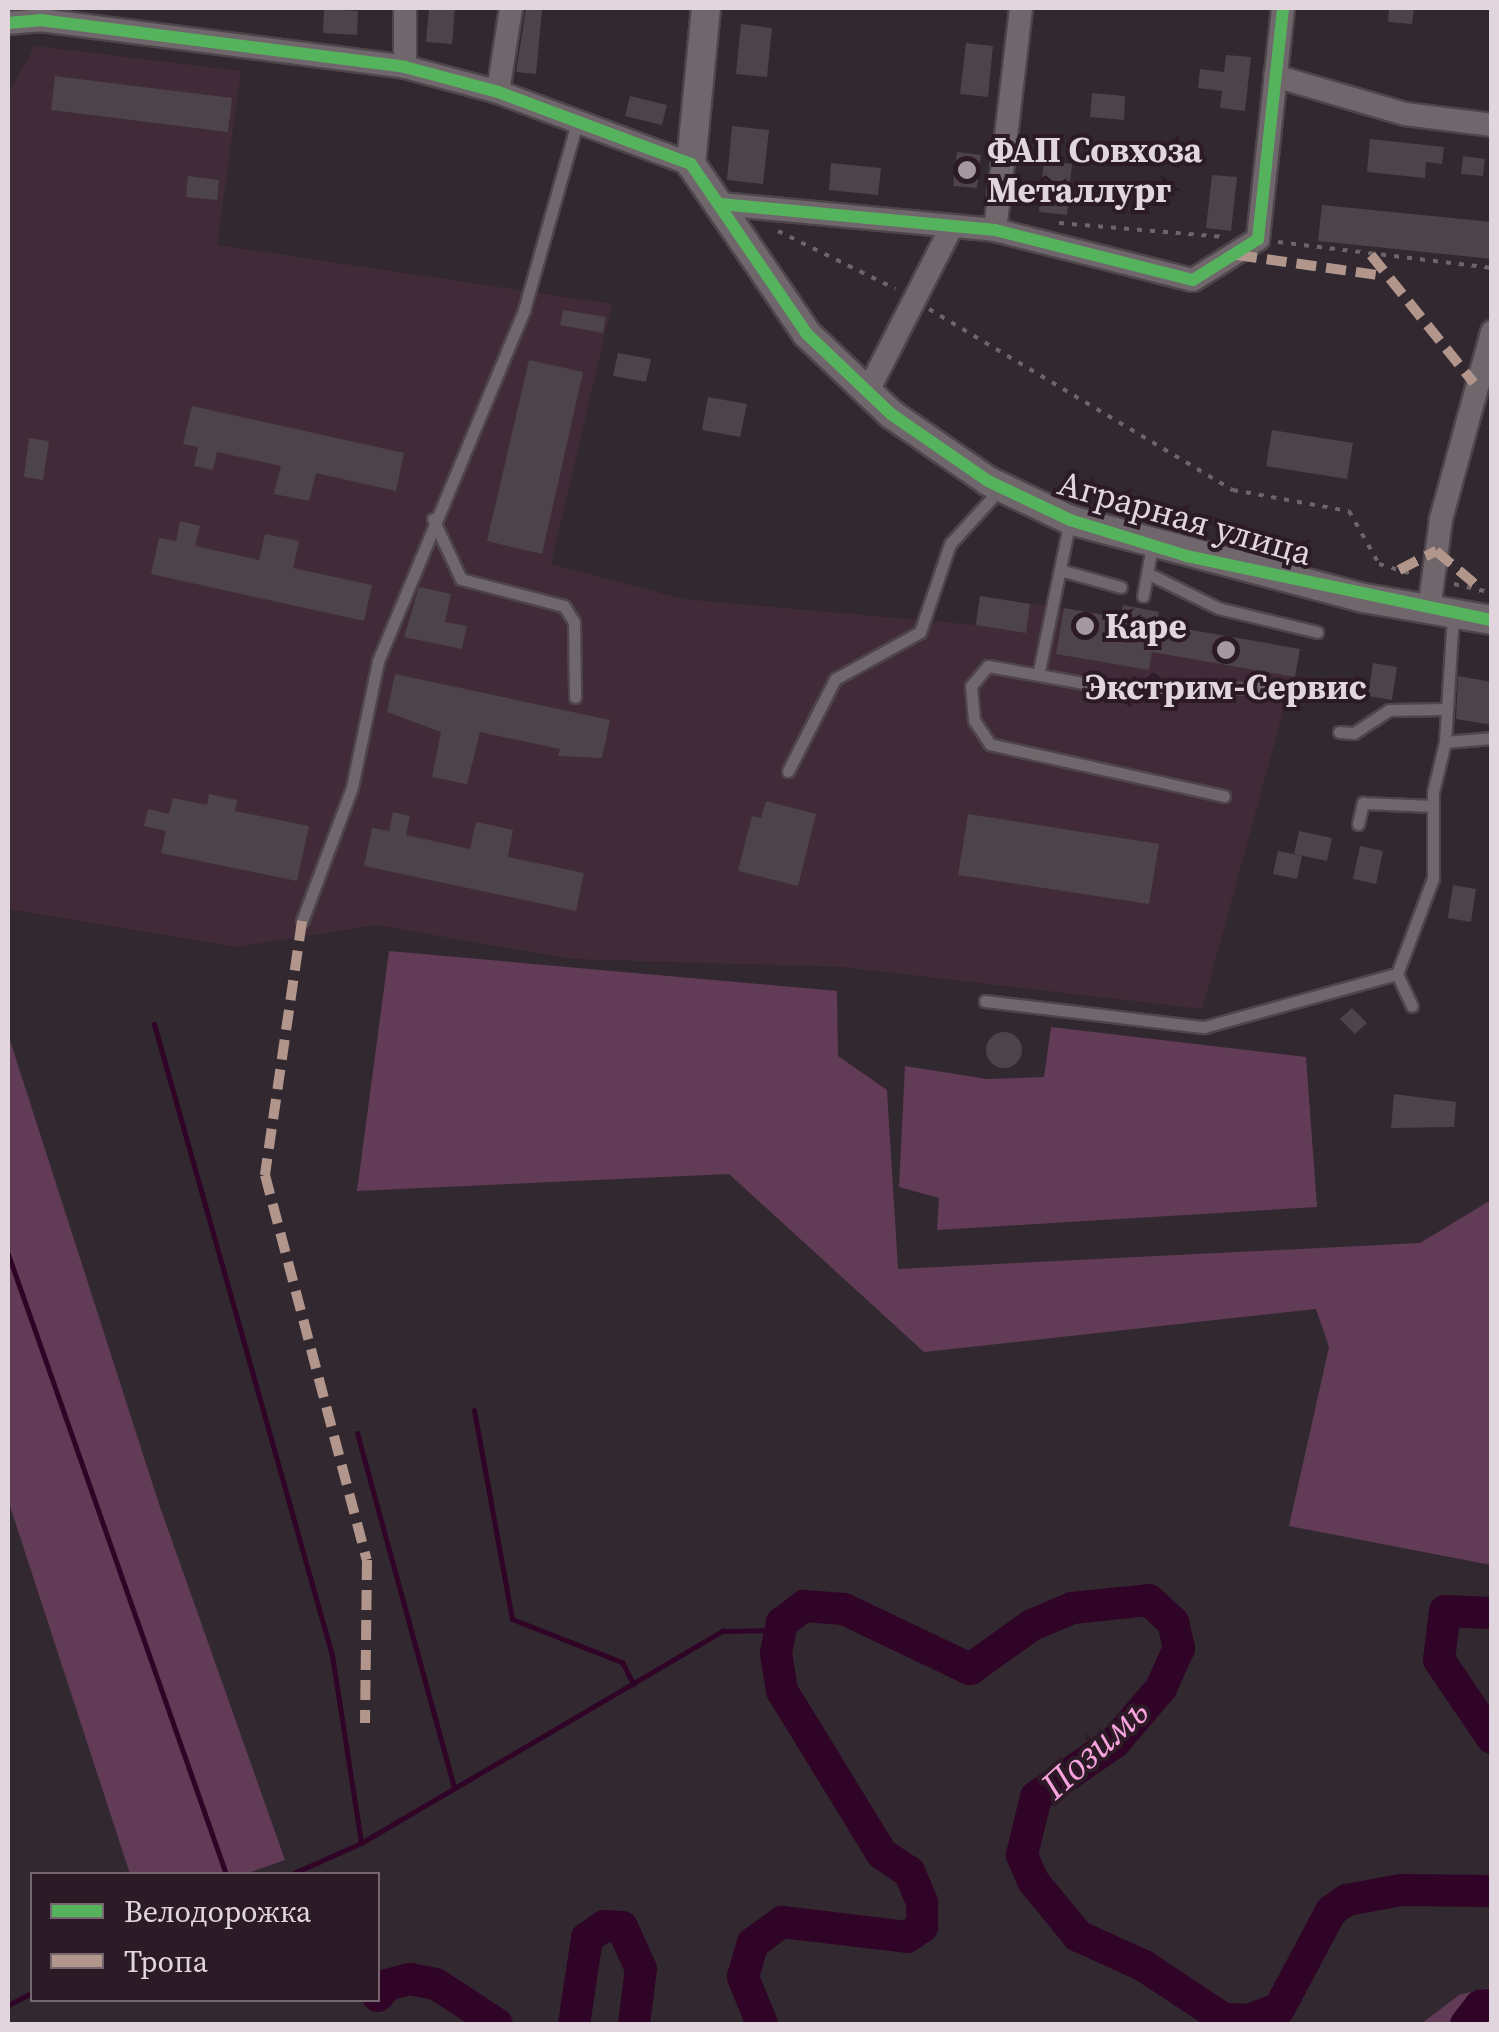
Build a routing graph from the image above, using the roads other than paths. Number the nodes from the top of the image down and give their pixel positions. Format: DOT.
graph roads {
  1 [pos="405,8"];
  2 [pos="511,8"];
  3 [pos="706,8"];
  4 [pos="1021,8"];
  5 [pos="1283,8"];
  6 [pos="37,14"];
  7 [pos="8,23"];
  8 [pos="405,67"];
  9 [pos="1276,76"];
  10 [pos="498,92"];
  11 [pos="577,123"];
  12 [pos="1492,125"];
  13 [pos="692,164"];
  14 [pos="721,204"];
  15 [pos="952,226"];
  16 [pos="995,230"];
  17 [pos="1492,332"];
  18 [pos="867,392"];
  19 [pos="1001,488"];
  20 [pos="432,519"];
  21 [pos="1070,520"];
  22 [pos="1150,559"];
  23 [pos="1060,570"];
  24 [pos="1121,586"];
  25 [pos="1142,596"];
  26 [pos="1441,612"];
  27 [pos="1492,620"];
  28 [pos="1317,632"];
  29 [pos="1040,672"];
  30 [pos="1262,688"];
  31 [pos="576,697"];
  32 [pos="1447,709"];
  33 [pos="1340,732"];
  34 [pos="1492,738"];
  35 [pos="1445,742"];
  36 [pos="788,771"];
  37 [pos="1224,796"];
  38 [pos="1432,806"];
  39 [pos="1358,824"];
  40 [pos="302,921"];
  41 [pos="1398,974"];
  42 [pos="985,1002"];
  43 [pos="1412,1006"];
  1 -- 8 [label="street"];
  2 -- 10 [label="street"];
  3 -- 13 [label="street"];
  4 -- 16 [label="street"];
  5 -- 9 [label="street"];
  6 -- 7 [label="street"];
  6 -- 8 [label="street"];
  8 -- 10 [label="street"];
  9 -- 12 [label="street"];
  9 -- 16 [label="street"];
  10 -- 11 [label="street"];
  11 -- 13 [label="street"];
  11 -- 20 [label="lane"];
  13 -- 14 [label="street, Аграрная улица"];
  14 -- 15 [label="street"];
  14 -- 18 [label="street, Аграрная улица"];
  15 -- 16 [label="street"];
  15 -- 18 [label="street"];
  17 -- 26 [label="street"];
  18 -- 19 [label="street, Аграрная улица"];
  19 -- 21 [label="street, Аграрная улица"];
  19 -- 36 [label="lane"];
  20 -- 31 [label="lane"];
  20 -- 40 [label="lane"];
  21 -- 22 [label="street, Аграрная улица"];
  21 -- 23 [label="lane"];
  22 -- 25 [label="lane"];
  22 -- 26 [label="street, Аграрная улица"];
  22 -- 28 [label="lane"];
  23 -- 24 [label="lane"];
  23 -- 29 [label="lane"];
  26 -- 27 [label="street, Аграрная улица"];
  26 -- 32 [label="lane"];
  29 -- 30 [label="lane"];
  29 -- 37 [label="lane"];
  32 -- 33 [label="lane"];
  32 -- 35 [label="lane"];
  34 -- 35 [label="lane"];
  35 -- 38 [label="lane"];
  38 -- 39 [label="lane"];
  38 -- 41 [label="lane"];
  41 -- 42 [label="lane"];
  41 -- 43 [label="lane"];
}
